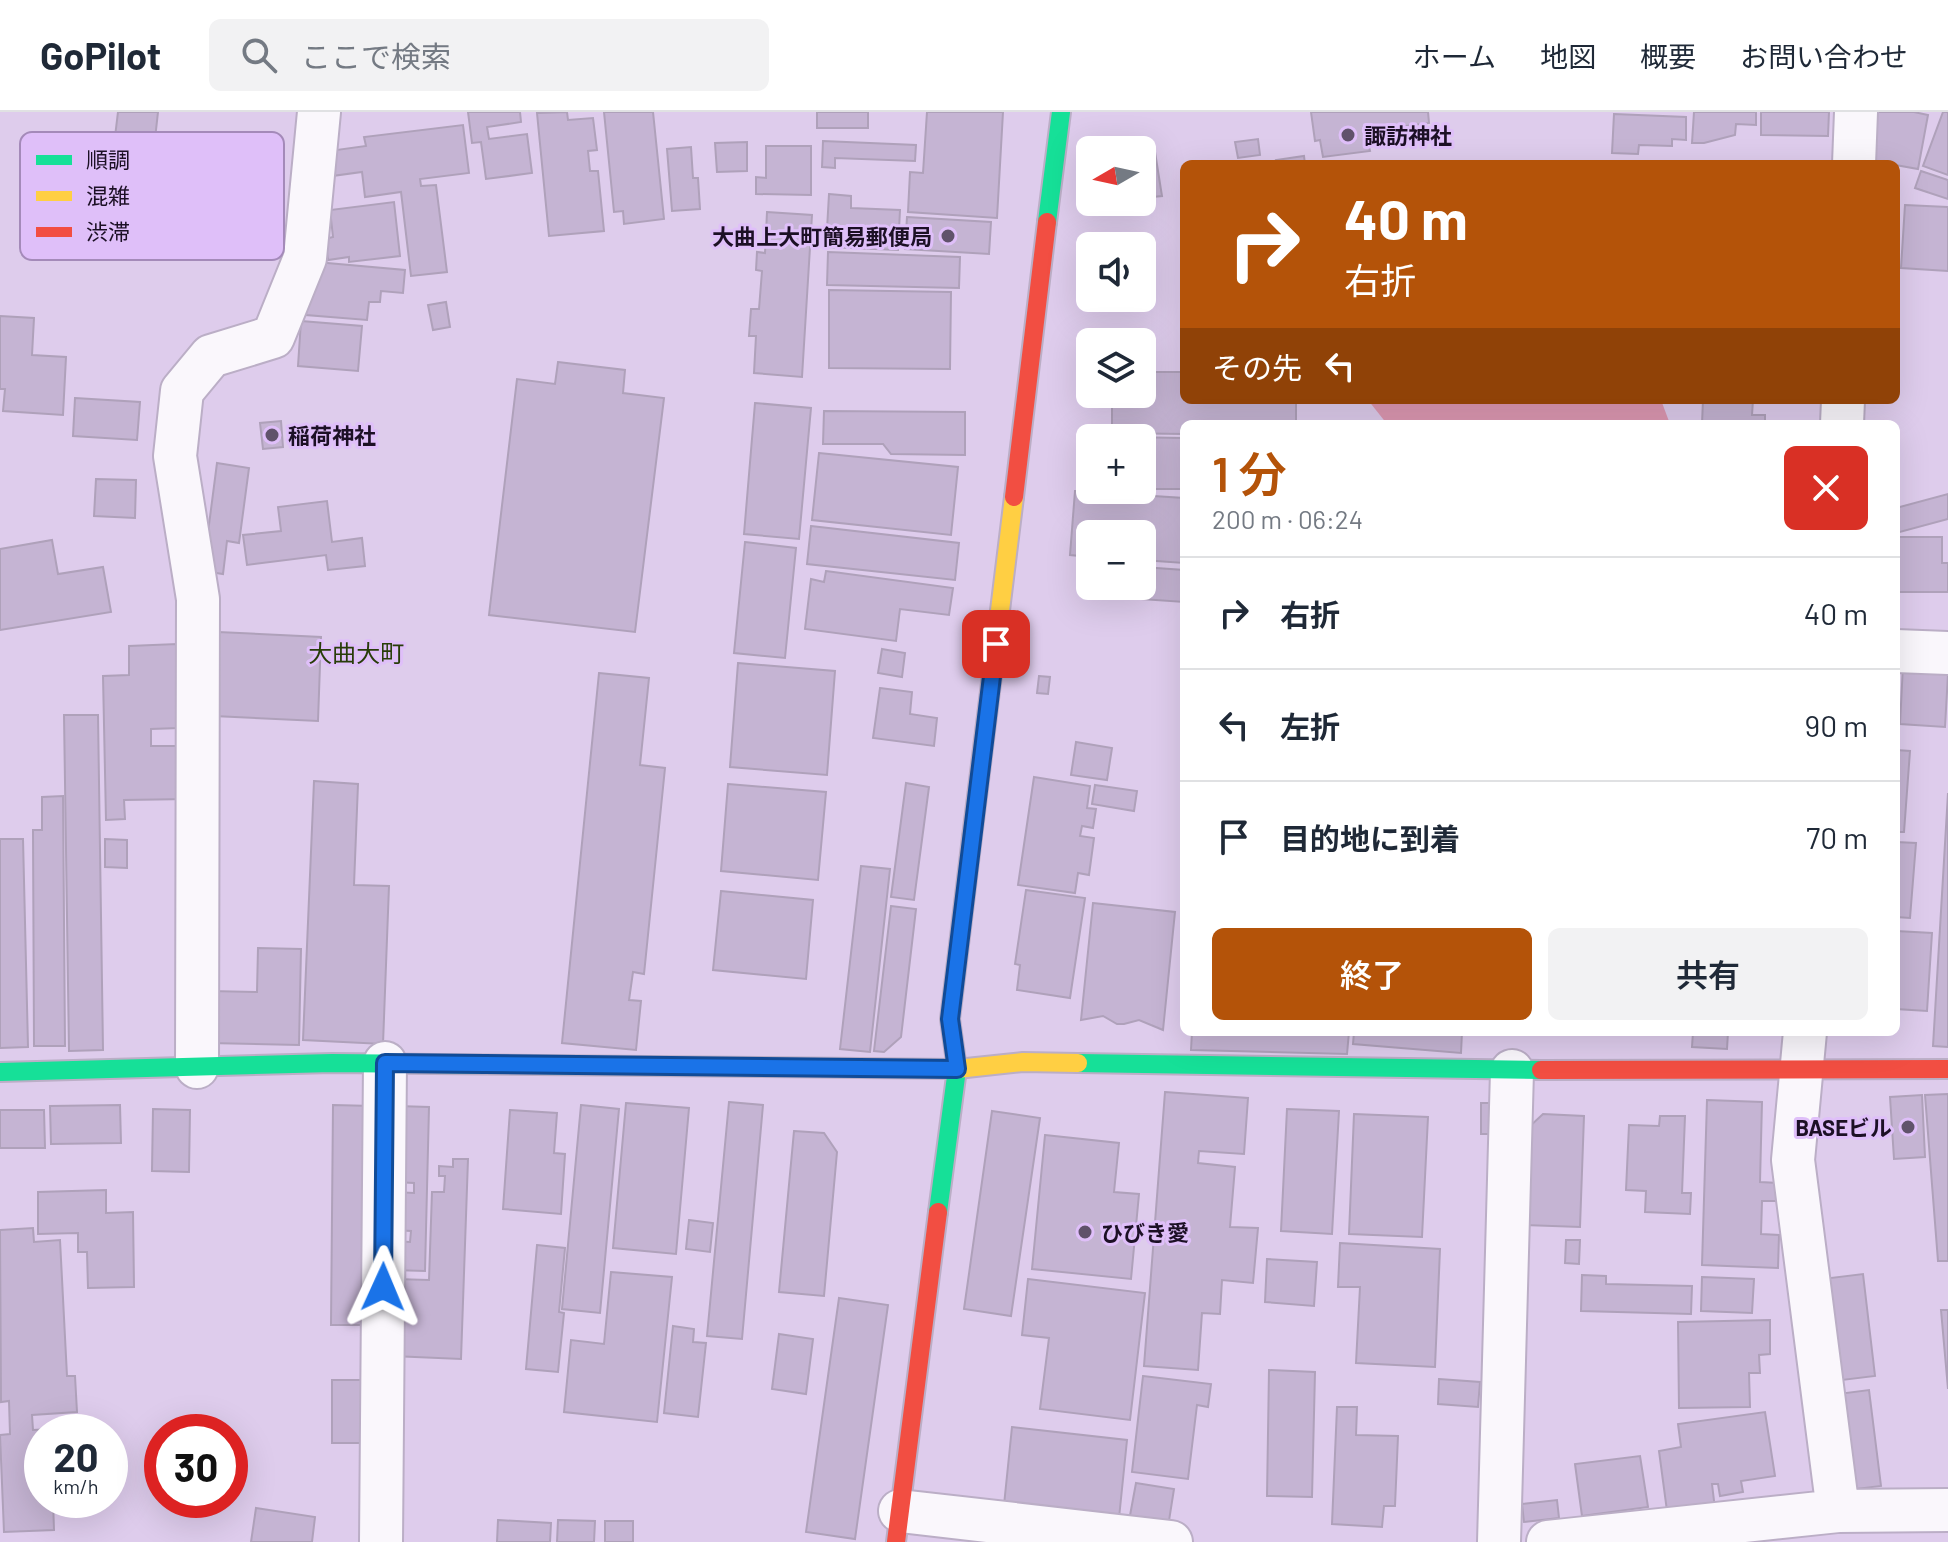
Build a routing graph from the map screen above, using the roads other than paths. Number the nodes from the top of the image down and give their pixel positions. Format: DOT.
graph roads {
  1 [pos="319,112"];
  2 [pos="1061,112"];
  3 [pos="1856,112"];
  4 [pos="1854,160"];
  5 [pos="1900,651"];
  6 [pos="1948,653"];
  7 [pos="1804,1052"];
  8 [pos="385,1063"];
  9 [pos="197,1067"];
  10 [pos="957,1069"];
  11 [pos="1948,1069"];
  12 [pos="1512,1071"];
  13 [pos="0,1072"];
  14 [pos="1948,1510"];
  15 [pos="1838,1511"];
  16 [pos="898,1526"];
  17 [pos="381,1542"];
  18 [pos="1171,1542"];
  19 [pos="1499,1542"];
  20 [pos="1548,1542"];
  1 -- 9 [label="street"];
  2 -- 10 [label="street"];
  3 -- 4 [label="street"];
  5 -- 6 [label="street"];
  7 -- 11 [label="street"];
  7 -- 12 [label="street"];
  7 -- 15 [label="street"];
  8 -- 9 [label="street"];
  8 -- 10 [label="street"];
  8 -- 17 [label="street"];
  9 -- 13 [label="street"];
  10 -- 12 [label="street"];
  10 -- 16 [label="street"];
  12 -- 19 [label="street"];
  14 -- 15 [label="street"];
  15 -- 20 [label="street"];
  16 -- 18 [label="street"];
}
